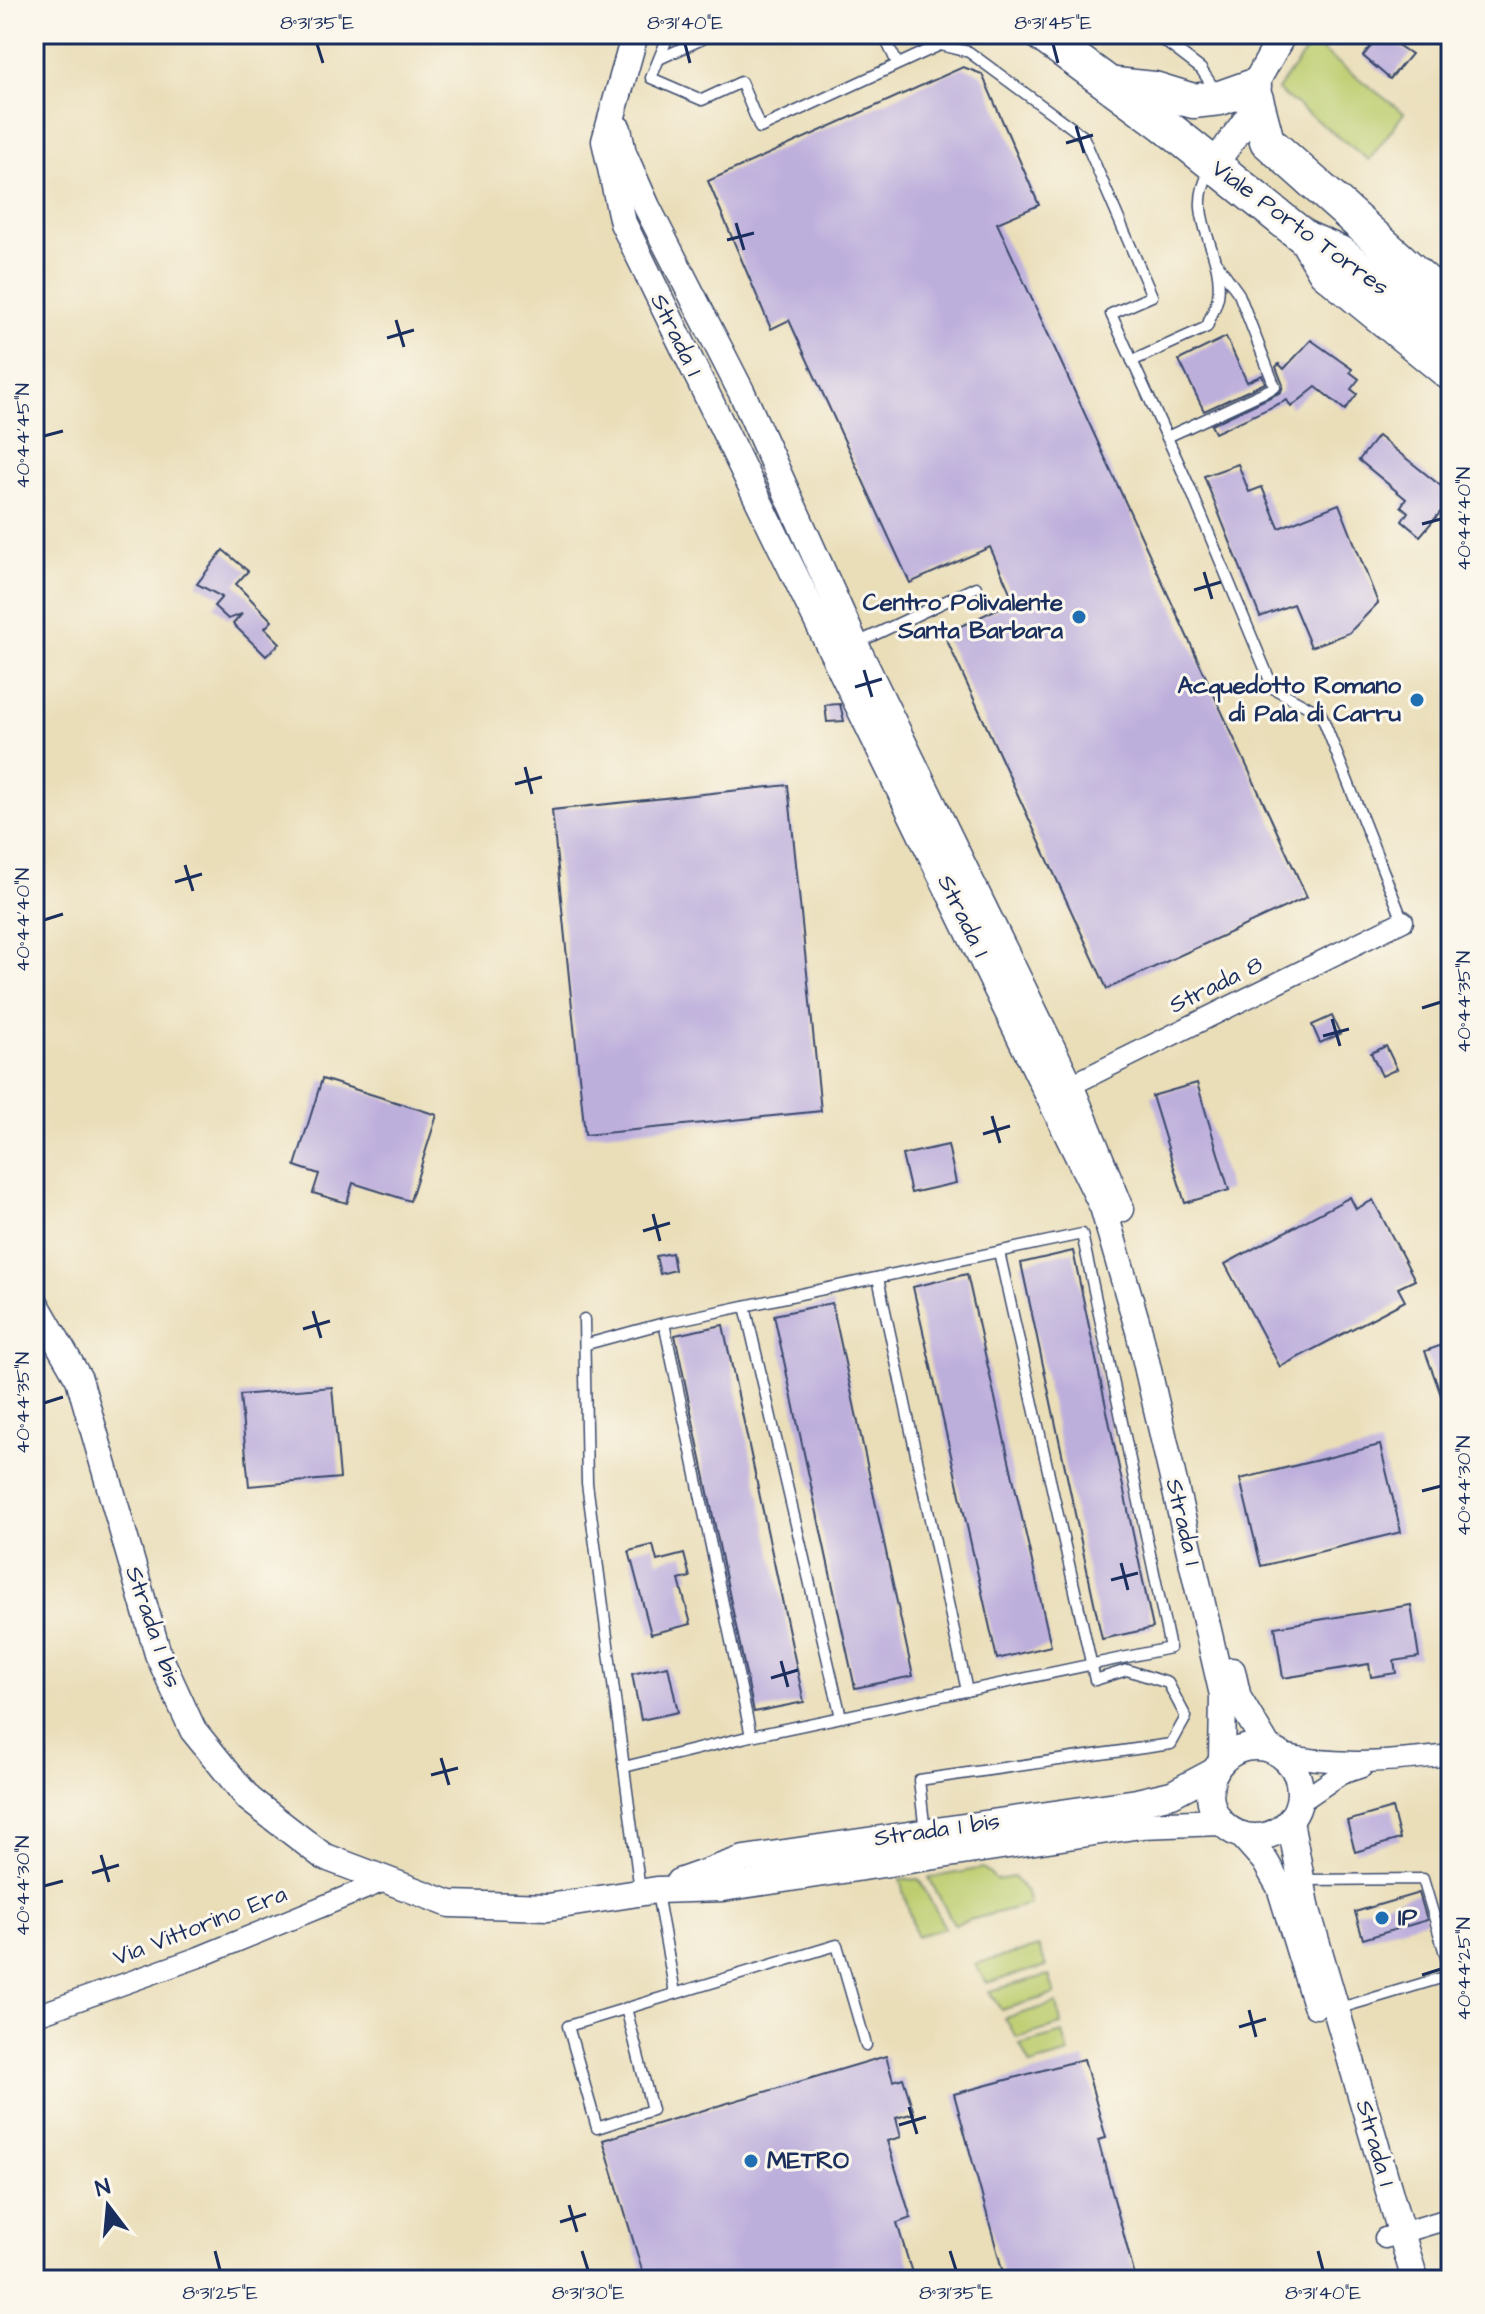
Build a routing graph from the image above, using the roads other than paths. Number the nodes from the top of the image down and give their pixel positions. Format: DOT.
graph roads {
  1 [pos="635,34"];
  2 [pos="669,34"];
  3 [pos="713,34"];
  4 [pos="883,34"];
  5 [pos="918,34"];
  6 [pos="1041,34"];
  7 [pos="1155,34"];
  8 [pos="1283,34"];
  9 [pos="940,45"];
  10 [pos="659,59"];
  11 [pos="897,63"];
  12 [pos="1110,84"];
  13 [pos="1255,92"];
  14 [pos="1220,98"];
  15 [pos="612,106"];
  16 [pos="1213,166"];
  17 [pos="1305,238"];
  18 [pos="1216,262"];
  19 [pos="1451,305"];
  20 [pos="1451,344"];
  21 [pos="1132,361"];
  22 [pos="1451,374"];
  23 [pos="1167,437"];
  24 [pos="976,587"];
  25 [pos="855,644"];
  26 [pos="1403,921"];
  27 [pos="1060,1090"];
  28 [pos="999,1252"];
  29 [pos="878,1278"];
  30 [pos="34,1301"];
  31 [pos="745,1306"];
  32 [pos="584,1319"];
  33 [pos="664,1323"];
  34 [pos="587,1344"];
  35 [pos="1092,1664"];
  36 [pos="967,1691"];
  37 [pos="841,1717"];
  38 [pos="751,1736"];
  39 [pos="1274,1751"];
  40 [pos="1451,1755"];
  41 [pos="1373,1763"];
  42 [pos="1219,1766"];
  43 [pos="624,1767"];
  44 [pos="1295,1811"];
  45 [pos="1232,1829"];
  46 [pos="928,1844"];
  47 [pos="1300,1880"];
  48 [pos="384,1881"];
  49 [pos="648,1892"];
  50 [pos="1451,1974"];
  51 [pos="675,1993"];
  52 [pos="1325,2004"];
  53 [pos="626,2008"];
  54 [pos="34,2016"];
  55 [pos="866,2045"];
  56 [pos="1451,2218"];
  57 [pos="1393,2235"];
  58 [pos="1398,2280"];
  59 [pos="1415,2280"];
  1 -- 15 [label="street, Strada 1"];
  2 -- 10 [label="lane"];
  3 -- 10 [label="lane"];
  4 -- 11 [label="lane"];
  5 -- 9 [label="lane"];
  6 -- 12 [label="main road, Viale Porto Torres"];
  7 -- 14 [label="lane"];
  8 -- 13 [label="street"];
  9 -- 11 [label="lane"];
  9 -- 21 [label="lane"];
  10 -- 11 [label="lane"];
  12 -- 14 [label="main road"];
  12 -- 16 [label="main road, Viale Porto Torres"];
  13 -- 14 [label="main road"];
  13 -- 16 [label="street"];
  13 -- 19 [label="main road"];
  15 -- 25 [label="street, Strada 1"];
  15 -- 27 [label="street, Strada 1"];
  16 -- 17 [label="main road, Viale Porto Torres"];
  16 -- 18 [label="lane"];
  17 -- 20 [label="main road, Viale Porto Torres"];
  17 -- 22 [label="main road"];
  18 -- 21 [label="lane"];
  18 -- 23 [label="lane"];
  21 -- 23 [label="lane"];
  23 -- 26 [label="lane"];
  24 -- 25 [label="lane"];
  25 -- 27 [label="street, Strada 1"];
  26 -- 27 [label="street, Strada 8"];
  27 -- 39 [label="street, Strada 1"];
  27 -- 42 [label="street, Strada 1"];
  28 -- 29 [label="lane"];
  28 -- 35 [label="lane"];
  28 -- 35 [label="lane"];
  29 -- 31 [label="lane"];
  29 -- 36 [label="lane"];
  30 -- 48 [label="street, Strada 1 bis"];
  31 -- 33 [label="lane"];
  31 -- 37 [label="lane"];
  32 -- 34 [label="lane"];
  33 -- 34 [label="lane"];
  33 -- 38 [label="lane"];
  34 -- 43 [label="lane"];
  35 -- 36 [label="lane"];
  35 -- 46 [label="lane"];
  36 -- 37 [label="lane"];
  37 -- 38 [label="lane"];
  38 -- 43 [label="lane"];
  39 -- 41 [label="street"];
  39 -- 42 [label="street"];
  39 -- 44 [label="street"];
  40 -- 41 [label="street"];
  41 -- 44 [label="street"];
  42 -- 45 [label="street"];
  42 -- 46 [label="street, Strada 1 bis"];
  43 -- 49 [label="lane"];
  44 -- 45 [label="street"];
  44 -- 47 [label="street, Strada 1"];
  45 -- 46 [label="street, Strada 1 bis"];
  45 -- 52 [label="street, Strada 1"];
  46 -- 49 [label="street, Strada 1 bis"];
  47 -- 50 [label="lane"];
  47 -- 52 [label="street, Strada 1"];
  48 -- 49 [label="street, Strada 1 bis"];
  48 -- 54 [label="street, Via Vittorino Era"];
  49 -- 51 [label="lane"];
  50 -- 52 [label="lane"];
  51 -- 53 [label="lane"];
  51 -- 55 [label="lane"];
  52 -- 57 [label="street, Strada 1"];
  53 -- 53 [label="lane"];
  56 -- 57 [label="street"];
  57 -- 58 [label="street, Strada 1"];
  57 -- 59 [label="street, Strada 1"];
}
